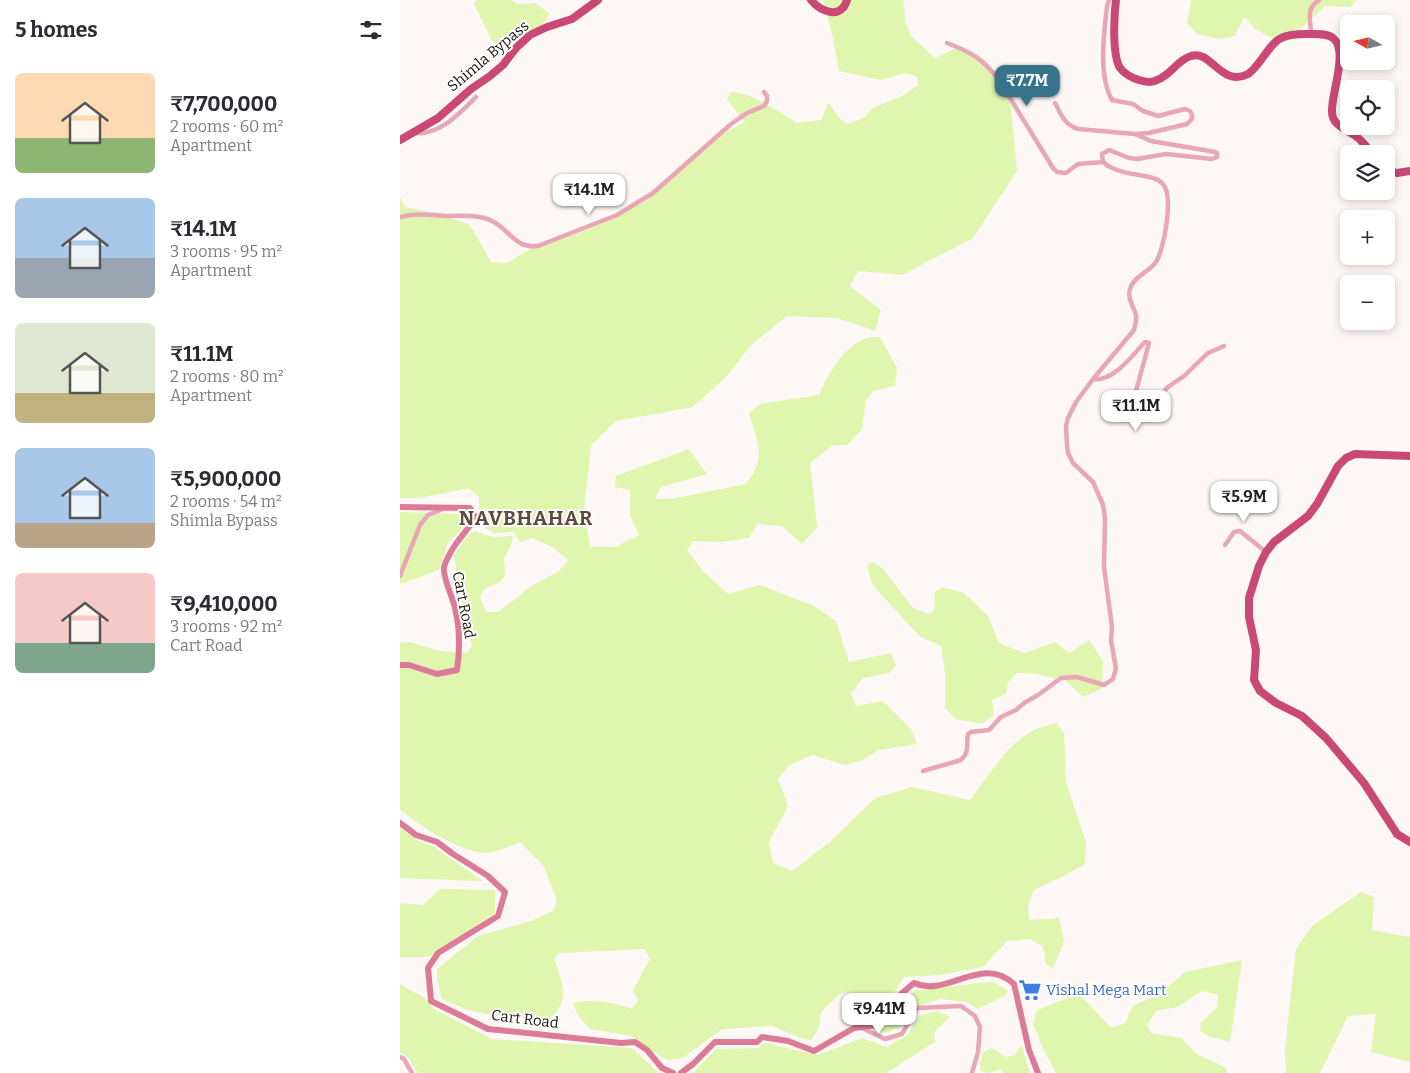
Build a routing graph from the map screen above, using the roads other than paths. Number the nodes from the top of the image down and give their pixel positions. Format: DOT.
graph roads {
  1 [pos="598,0"];
  2 [pos="811,0"];
  3 [pos="847,0"];
  4 [pos="1109,0"];
  5 [pos="1116,0"];
  6 [pos="1318,0"];
  7 [pos="1311,34"];
  8 [pos="947,43"];
  9 [pos="764,92"];
  10 [pos="476,97"];
  11 [pos="1055,103"];
  12 [pos="413,133"];
  13 [pos="1135,134"];
  14 [pos="400,140"];
  15 [pos="1366,145"];
  16 [pos="1103,162"];
  17 [pos="1410,171"];
  18 [pos="1395,172"];
  19 [pos="400,217"];
  20 [pos="1224,346"];
  21 [pos="1093,379"];
  22 [pos="1410,456"];
  23 [pos="400,507"];
  24 [pos="446,508"];
  25 [pos="1225,545"];
  26 [pos="1266,552"];
  27 [pos="400,576"];
  28 [pos="400,665"];
  29 [pos="923,771"];
  30 [pos="400,823"];
  31 [pos="1410,842"];
  32 [pos="860,1027"];
  33 [pos="400,1057"];
  34 [pos="412,1073"];
  35 [pos="673,1073"];
  36 [pos="681,1073"];
  37 [pos="972,1073"];
  38 [pos="1038,1073"];
  1 -- 12 [label="highway, Shimla Bypass"];
  2 -- 3 [label="highway"];
  4 -- 13 [label="street"];
  5 -- 7 [label="highway"];
  6 -- 7 [label="street"];
  7 -- 15 [label="highway"];
  8 -- 16 [label="street"];
  9 -- 19 [label="street"];
  10 -- 12 [label="street"];
  11 -- 13 [label="street"];
  12 -- 14 [label="highway, Shimla Bypass"];
  13 -- 16 [label="street"];
  16 -- 21 [label="street"];
  17 -- 18 [label="highway"];
  20 -- 21 [label="street"];
  21 -- 29 [label="street"];
  22 -- 26 [label="highway"];
  23 -- 24 [label="main road, Cart Road"];
  24 -- 27 [label="street"];
  24 -- 28 [label="main road, Cart Road"];
  25 -- 26 [label="street"];
  26 -- 31 [label="highway"];
  30 -- 35 [label="main road, Cart Road"];
  32 -- 36 [label="main road"];
  32 -- 37 [label="street"];
  32 -- 38 [label="main road"];
  33 -- 34 [label="street"];
}
